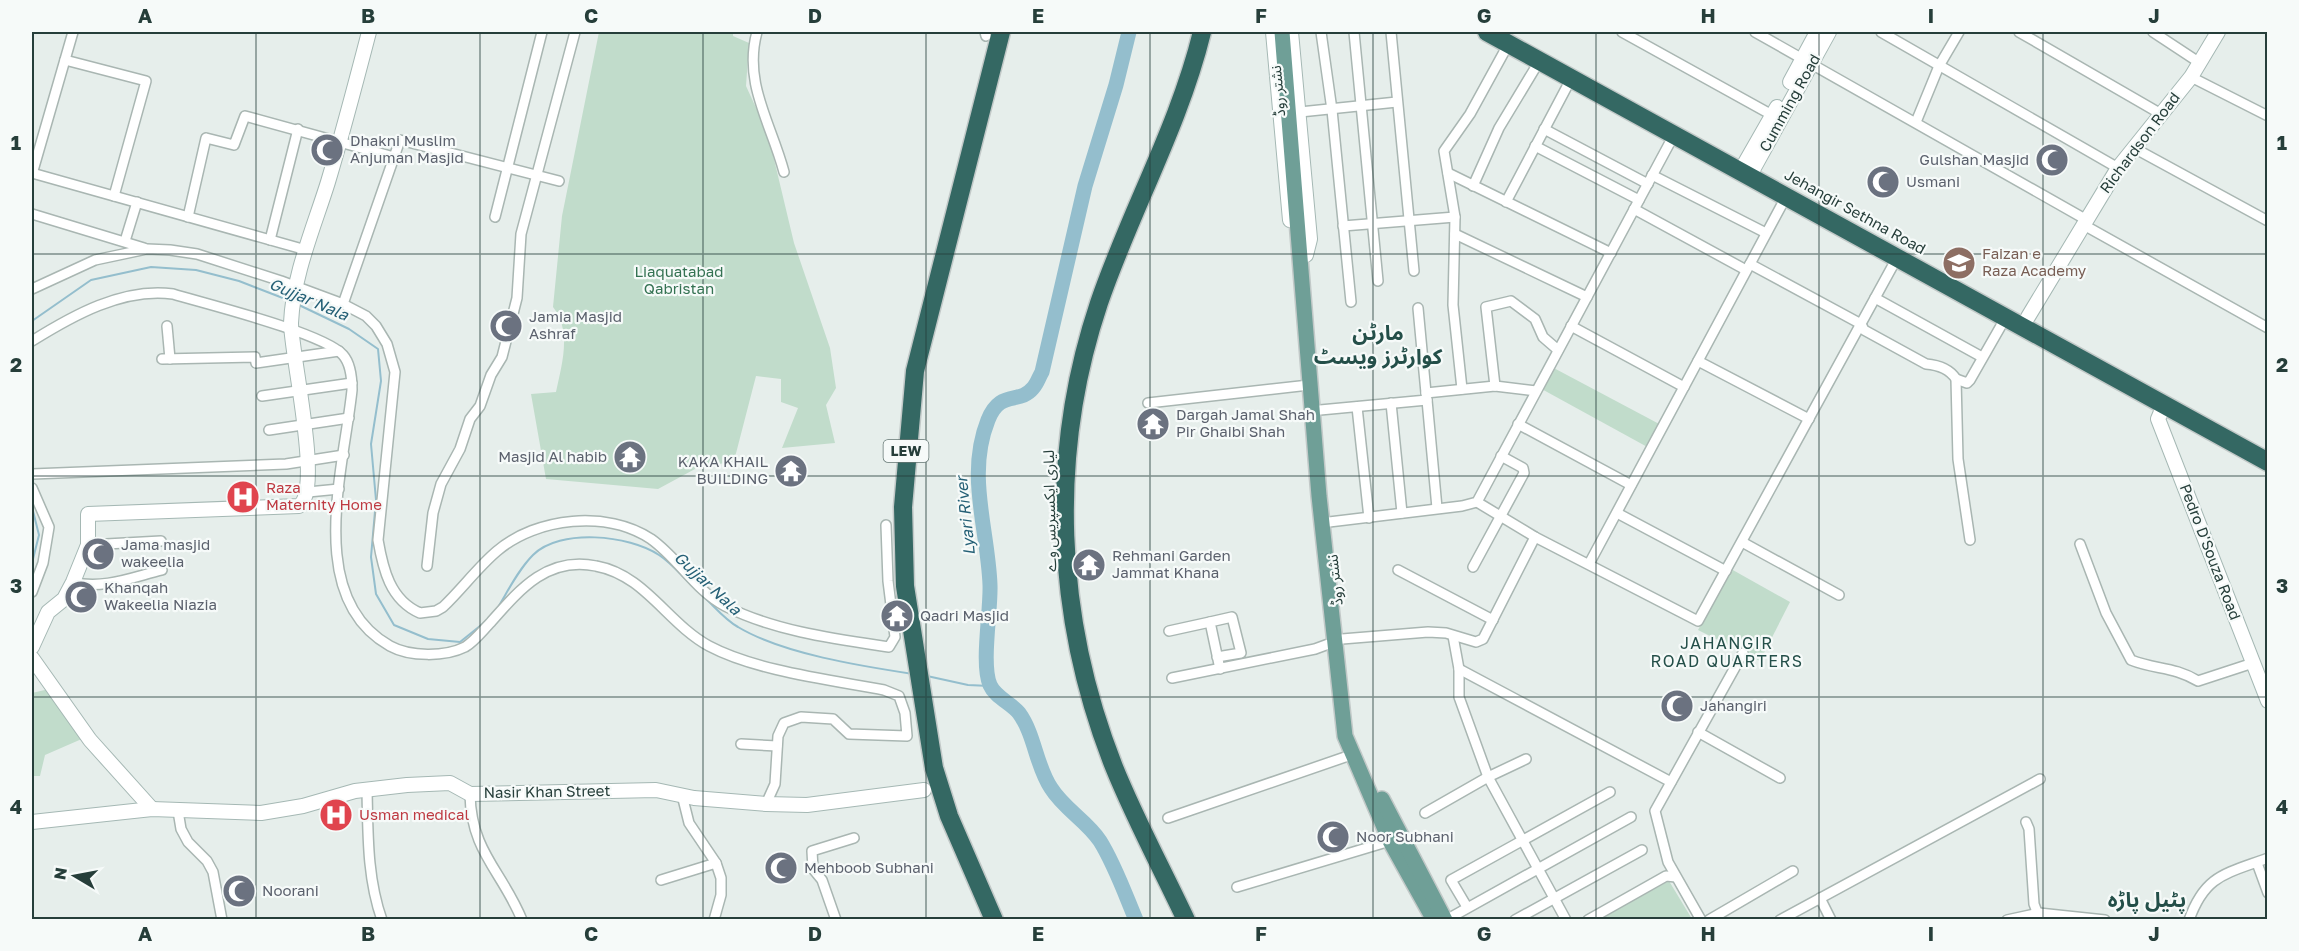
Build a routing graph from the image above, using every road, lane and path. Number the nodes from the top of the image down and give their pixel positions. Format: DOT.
graph roads {
  1 [pos="73,32"];
  2 [pos="369,32"];
  3 [pos="542,32"];
  4 [pos="575,32"];
  5 [pos="758,32"];
  6 [pos="1202,32"];
  7 [pos="1273,32"];
  8 [pos="1282,32"];
  9 [pos="1292,32"];
  10 [pos="1321,32"];
  11 [pos="1354,32"];
  12 [pos="1391,32"];
  13 [pos="1487,32"];
  14 [pos="1622,32"];
  15 [pos="1755,32"];
  16 [pos="1817,32"];
  17 [pos="1829,32"];
  18 [pos="1881,32"];
  19 [pos="1959,32"];
  20 [pos="2019,32"];
  21 [pos="2153,32"];
  22 [pos="2218,32"];
  23 [pos="991,33"];
  24 [pos="1507,37"];
  25 [pos="65,60"];
  26 [pos="1540,60"];
  27 [pos="1808,60"];
  28 [pos="2199,63"];
  29 [pos="1939,66"];
  30 [pos="1572,77"];
  31 [pos="2191,77"];
  32 [pos="1397,102"];
  33 [pos="1361,107"];
  34 [pos="1332,110"];
  35 [pos="1300,112"];
  36 [pos="2161,114"];
  37 [pos="1772,115"];
  38 [pos="2268,116"];
  39 [pos="1916,122"];
  40 [pos="298,129"];
  41 [pos="1544,129"];
  42 [pos="1675,133"];
  43 [pos="339,144"];
  44 [pos="1535,146"];
  45 [pos="2134,148"];
  46 [pos="394,157"];
  47 [pos="506,166"];
  48 [pos="1748,168"];
  49 [pos="2118,168"];
  50 [pos="784,172"];
  51 [pos="32,173"];
  52 [pos="536,173"];
  53 [pos="1448,173"];
  54 [pos="1650,179"];
  55 [pos="559,181"];
  56 [pos="1473,186"];
  57 [pos="1786,195"];
  58 [pos="114,196"];
  59 [pos="1639,200"];
  60 [pos="137,202"];
  61 [pos="1506,202"];
  62 [pos="1634,209"];
  63 [pos="32,214"];
  64 [pos="495,216"];
  65 [pos="188,217"];
  66 [pos="1455,217"];
  67 [pos="1408,221"];
  68 [pos="2268,221"];
  69 [pos="2084,222"];
  70 [pos="1372,224"];
  71 [pos="1343,226"];
  72 [pos="1766,233"];
  73 [pos="1455,234"];
  74 [pos="270,240"];
  75 [pos="125,241"];
  76 [pos="147,249"];
  77 [pos="306,250"];
  78 [pos="1611,254"];
  79 [pos="1304,255"];
  80 [pos="1898,256"];
  81 [pos="1748,267"];
  82 [pos="1414,271"];
  83 [pos="1378,281"];
  84 [pos="32,289"];
  85 [pos="296,289"];
  86 [pos="1587,297"];
  87 [pos="1875,298"];
  88 [pos="1351,302"];
  89 [pos="343,304"];
  90 [pos="1418,308"];
  91 [pos="2006,317"];
  92 [pos="2028,317"];
  93 [pos="1861,324"];
  94 [pos="167,326"];
  95 [pos="1571,326"];
  96 [pos="292,327"];
  97 [pos="2268,328"];
  98 [pos="32,341"];
  99 [pos="339,351"];
  100 [pos="1558,351"];
  101 [pos="1982,357"];
  102 [pos="297,358"];
  103 [pos="1698,361"];
  104 [pos="1956,379"];
  105 [pos="352,383"];
  106 [pos="1309,385"];
  107 [pos="1495,386"];
  108 [pos="1684,387"];
  109 [pos="1462,389"];
  110 [pos="301,390"];
  111 [pos="1536,391"];
  112 [pos="262,396"];
  113 [pos="1426,396"];
  114 [pos="1148,403"];
  115 [pos="1391,404"];
  116 [pos="2164,405"];
  117 [pos="1357,407"];
  118 [pos="1320,411"];
  119 [pos="349,418"];
  120 [pos="1809,419"];
  121 [pos="1518,424"];
  122 [pos="304,425"];
  123 [pos="269,430"];
  124 [pos="2268,452"];
  125 [pos="344,455"];
  126 [pos="1501,456"];
  127 [pos="307,460"];
  128 [pos="2268,462"];
  129 [pos="32,474"];
  130 [pos="1631,485"];
  131 [pos="32,488"];
  132 [pos="339,489"];
  133 [pos="308,492"];
  134 [pos="1477,502"];
  135 [pos="1437,508"];
  136 [pos="1402,513"];
  137 [pos="1617,513"];
  138 [pos="1501,516"];
  139 [pos="1369,518"];
  140 [pos="1329,522"];
  141 [pos="885,525"];
  142 [pos="1535,537"];
  143 [pos="1970,540"];
  144 [pos="161,541"];
  145 [pos="1742,542"];
  146 [pos="2080,544"];
  147 [pos="88,545"];
  148 [pos="1589,564"];
  149 [pos="427,566"];
  150 [pos="1473,567"];
  151 [pos="162,570"];
  152 [pos="1398,570"];
  153 [pos="1726,572"];
  154 [pos="73,582"];
  155 [pos="32,592"];
  156 [pos="1839,595"];
  157 [pos="1493,620"];
  158 [pos="1210,622"];
  159 [pos="1169,631"];
  160 [pos="1453,636"];
  161 [pos="1338,641"];
  162 [pos="32,647"];
  163 [pos="1743,653"];
  164 [pos="1217,657"];
  165 [pos="32,658"];
  166 [pos="2253,663"];
  167 [pos="1220,669"];
  168 [pos="1459,669"];
  169 [pos="1172,678"];
  170 [pos="2265,686"];
  171 [pos="2268,701"];
  172 [pos="1698,732"];
  173 [pos="741,744"];
  174 [pos="777,746"];
  175 [pos="1351,755"];
  176 [pos="1526,759"];
  177 [pos="1488,777"];
  178 [pos="1780,778"];
  179 [pos="2040,779"];
  180 [pos="1671,782"];
  181 [pos="367,789"];
  182 [pos="924,790"];
  183 [pos="1610,792"];
  184 [pos="470,794"];
  185 [pos="682,795"];
  186 [pos="766,804"];
  187 [pos="152,809"];
  188 [pos="178,811"];
  189 [pos="1425,813"];
  190 [pos="1631,817"];
  191 [pos="1168,818"];
  192 [pos="32,822"];
  193 [pos="2026,822"];
  194 [pos="854,838"];
  195 [pos="1522,838"];
  196 [pos="1390,841"];
  197 [pos="1642,850"];
  198 [pos="2268,858"];
  199 [pos="716,863"];
  200 [pos="2257,863"];
  201 [pos="1538,867"];
  202 [pos="1793,871"];
  203 [pos="1676,877"];
  204 [pos="661,880"];
  205 [pos="1237,887"];
  206 [pos="2268,893"];
  207 [pos="1553,897"];
  208 [pos="1820,898"];
  209 [pos="1467,908"];
  210 [pos="2040,916"];
  211 [pos="222,920"];
  212 [pos="382,920"];
  213 [pos="522,920"];
  214 [pos="714,920"];
  215 [pos="836,920"];
  216 [pos="994,920"];
  217 [pos="1186,920"];
  218 [pos="1434,920"];
  219 [pos="1445,920"];
  220 [pos="1515,920"];
  221 [pos="1566,920"];
  222 [pos="1588,920"];
  223 [pos="1701,920"];
  224 [pos="1708,920"];
  225 [pos="1780,920"];
  226 [pos="1832,920"];
  227 [pos="2007,920"];
  228 [pos="2105,920"];
  229 [pos="2189,920"];
  1 -- 25 [label="street"];
  2 -- 43 [label="street"];
  3 -- 47 [label="street"];
  4 -- 52 [label="street"];
  5 -- 50 [label="street"];
  6 -- 217 [label="highway, لیاری ایکسپریس وے"];
  7 -- 79 [label="street, نشتر روڈ"];
  8 -- 79 [label="main road, نشتر روڈ"];
  9 -- 35 [label="street, نشتر روڈ"];
  10 -- 34 [label="street"];
  11 -- 33 [label="street"];
  12 -- 32 [label="street"];
  13 -- 24 [label="highway, Jehangir Sethna Road"];
  14 -- 37 [label="street"];
  15 -- 27 [label="street"];
  16 -- 27 [label="street, Cumming Road"];
  17 -- 27 [label="street, Cumming Road"];
  18 -- 29 [label="street"];
  19 -- 29 [label="street"];
  20 -- 36 [label="street"];
  21 -- 28 [label="street"];
  22 -- 28 [label="street, Richardson Road"];
  23 -- 216 [label="highway, LEW"];
  24 -- 26 [label="highway, Jehangir Sethna Road"];
  24 -- 48 [label="highway, Jehangir Sethna Road"];
  24 -- 53 [label="street"];
  25 -- 51 [label="street"];
  25 -- 58 [label="street"];
  26 -- 30 [label="highway, Jehangir Sethna Road"];
  26 -- 56 [label="street"];
  27 -- 37 [label="street, Cumming Road"];
  27 -- 39 [label="street"];
  27 -- 48 [label="street, Cumming Road"];
  28 -- 31 [label="street, Richardson Road"];
  29 -- 39 [label="street"];
  29 -- 49 [label="street"];
  30 -- 41 [label="street"];
  30 -- 42 [label="highway, Jehangir Sethna Road"];
  31 -- 36 [label="street, Richardson Road"];
  31 -- 38 [label="street"];
  32 -- 33 [label="street"];
  32 -- 67 [label="street"];
  33 -- 34 [label="street"];
  33 -- 70 [label="street"];
  34 -- 35 [label="street"];
  34 -- 71 [label="street"];
  35 -- 79 [label="street, نشتر روڈ"];
  36 -- 45 [label="street, Richardson Road"];
  37 -- 48 [label="street, Cumming Road"];
  39 -- 69 [label="street"];
  40 -- 43 [label="street"];
  40 -- 65 [label="street"];
  40 -- 74 [label="street"];
  41 -- 44 [label="street"];
  41 -- 54 [label="street"];
  42 -- 48 [label="highway, Jehangir Sethna Road"];
  42 -- 54 [label="street"];
  43 -- 46 [label="street"];
  43 -- 77 [label="street"];
  44 -- 59 [label="street"];
  44 -- 61 [label="street"];
  45 -- 49 [label="street, Richardson Road"];
  45 -- 68 [label="street"];
  46 -- 47 [label="street"];
  46 -- 89 [label="street"];
  47 -- 52 [label="street"];
  47 -- 64 [label="street"];
  48 -- 57 [label="highway, Jehangir Sethna Road"];
  48 -- 92 [label="highway, Jehangir Sethna Road"];
  49 -- 69 [label="street, Richardson Road"];
  51 -- 58 [label="street"];
  52 -- 55 [label="street"];
  52 -- 149 [label="street"];
  53 -- 56 [label="street"];
  53 -- 66 [label="street"];
  54 -- 59 [label="street"];
  54 -- 72 [label="street"];
  56 -- 61 [label="street"];
  57 -- 72 [label="street"];
  57 -- 80 [label="highway, Jehangir Sethna Road"];
  58 -- 60 [label="street"];
  59 -- 62 [label="street"];
  60 -- 65 [label="street"];
  60 -- 75 [label="street"];
  61 -- 78 [label="street"];
  62 -- 78 [label="street"];
  62 -- 81 [label="street"];
  63 -- 75 [label="street"];
  65 -- 74 [label="street"];
  66 -- 67 [label="street"];
  66 -- 73 [label="street"];
  67 -- 70 [label="street"];
  67 -- 82 [label="street"];
  69 -- 92 [label="street, Richardson Road"];
  69 -- 97 [label="street"];
  70 -- 71 [label="street"];
  70 -- 83 [label="street"];
  71 -- 88 [label="street"];
  72 -- 81 [label="street"];
  73 -- 86 [label="street"];
  73 -- 109 [label="street"];
  74 -- 77 [label="street"];
  75 -- 76 [label="street"];
  76 -- 84 [label="street"];
  76 -- 85 [label="street"];
  77 -- 85 [label="street"];
  78 -- 86 [label="street"];
  79 -- 106 [label="main road, نشتر روڈ"];
  79 -- 118 [label="main road, نشتر روڈ"];
  80 -- 87 [label="street"];
  80 -- 91 [label="highway, Jehangir Sethna Road"];
  81 -- 93 [label="street"];
  81 -- 103 [label="street"];
  85 -- 89 [label="street"];
  85 -- 96 [label="street"];
  86 -- 95 [label="street"];
  87 -- 93 [label="street"];
  87 -- 101 [label="street"];
  89 -- 141 [label="street"];
  90 -- 113 [label="street"];
  91 -- 101 [label="street"];
  91 -- 116 [label="highway, Jehangir Sethna Road"];
  92 -- 124 [label="highway, Jehangir Sethna Road"];
  93 -- 104 [label="street"];
  93 -- 120 [label="street"];
  94 -- 102 [label="street"];
  95 -- 100 [label="street"];
  95 -- 108 [label="street"];
  96 -- 98 [label="street"];
  96 -- 99 [label="street"];
  96 -- 102 [label="street"];
  99 -- 102 [label="street"];
  99 -- 105 [label="street"];
  100 -- 107 [label="street"];
  100 -- 111 [label="street"];
  101 -- 104 [label="street"];
  102 -- 110 [label="street"];
  103 -- 108 [label="street"];
  103 -- 120 [label="street"];
  104 -- 143 [label="street"];
  105 -- 110 [label="street"];
  105 -- 119 [label="street"];
  106 -- 114 [label="street"];
  106 -- 161 [label="main road, نشتر روڈ"];
  107 -- 109 [label="street"];
  107 -- 111 [label="street"];
  108 -- 130 [label="street"];
  109 -- 113 [label="street"];
  110 -- 112 [label="street"];
  110 -- 122 [label="street"];
  111 -- 121 [label="street"];
  113 -- 115 [label="street"];
  113 -- 135 [label="street"];
  115 -- 117 [label="street"];
  115 -- 136 [label="street"];
  116 -- 128 [label="highway, Jehangir Sethna Road"];
  116 -- 166 [label="street, Pedro D'Souza Road"];
  117 -- 118 [label="street"];
  117 -- 139 [label="street"];
  118 -- 140 [label="main road, نشتر روڈ"];
  119 -- 122 [label="street"];
  119 -- 125 [label="street"];
  120 -- 145 [label="street"];
  121 -- 126 [label="street"];
  121 -- 130 [label="street"];
  122 -- 123 [label="street"];
  122 -- 127 [label="street"];
  125 -- 127 [label="street"];
  125 -- 132 [label="street"];
  126 -- 134 [label="street"];
  126 -- 138 [label="street"];
  127 -- 129 [label="street"];
  127 -- 133 [label="street"];
  130 -- 137 [label="street"];
  131 -- 155 [label="street"];
  132 -- 133 [label="street"];
  132 -- 174 [label="street"];
  133 -- 147 [label="street"];
  134 -- 135 [label="street"];
  134 -- 138 [label="street"];
  135 -- 136 [label="street"];
  136 -- 139 [label="street"];
  137 -- 148 [label="street"];
  137 -- 153 [label="street"];
  138 -- 142 [label="street"];
  138 -- 150 [label="street"];
  139 -- 140 [label="street"];
  140 -- 161 [label="main road, نشتر روڈ"];
  142 -- 148 [label="street"];
  142 -- 157 [label="street"];
  144 -- 147 [label="street"];
  145 -- 153 [label="street"];
  145 -- 156 [label="street"];
  146 -- 166 [label="street"];
  147 -- 154 [label="street"];
  148 -- 153 [label="street"];
  151 -- 154 [label="street"];
  152 -- 157 [label="street"];
  154 -- 162 [label="street"];
  157 -- 160 [label="street"];
  158 -- 159 [label="street"];
  158 -- 164 [label="street"];
  158 -- 164 [label="street"];
  160 -- 161 [label="street"];
  160 -- 168 [label="street"];
  161 -- 167 [label="street"];
  161 -- 175 [label="main road, نشتر روڈ"];
  161 -- 219 [label="main road, نشتر روڈ"];
  163 -- 172 [label="street"];
  164 -- 167 [label="street"];
  165 -- 187 [label="street"];
  166 -- 170 [label="street, Pedro D'Souza Road"];
  167 -- 169 [label="street"];
  168 -- 177 [label="street"];
  168 -- 180 [label="street"];
  170 -- 171 [label="street, Pedro D'Souza Road"];
  172 -- 178 [label="street"];
  172 -- 180 [label="street"];
  173 -- 174 [label="street"];
  174 -- 186 [label="street"];
  175 -- 191 [label="street"];
  175 -- 196 [label="main road, نشتر روڈ"];
  176 -- 177 [label="street"];
  177 -- 189 [label="street"];
  177 -- 195 [label="street"];
  179 -- 208 [label="street"];
  180 -- 203 [label="street"];
  181 -- 184 [label="street, Nasir Khan Street"];
  181 -- 188 [label="street, Nasir Khan Street"];
  181 -- 212 [label="street"];
  182 -- 186 [label="street, Nasir Khan Street"];
  183 -- 195 [label="street"];
  184 -- 185 [label="street, Nasir Khan Street"];
  184 -- 213 [label="street"];
  185 -- 186 [label="street, Nasir Khan Street"];
  185 -- 199 [label="street"];
  187 -- 188 [label="street, Nasir Khan Street"];
  187 -- 192 [label="street, Nasir Khan Street"];
  188 -- 211 [label="street"];
  190 -- 201 [label="street"];
  193 -- 210 [label="street"];
  194 -- 215 [label="street"];
  195 -- 201 [label="street"];
  195 -- 209 [label="street"];
  196 -- 205 [label="street"];
  196 -- 218 [label="main road, نشتر روڈ"];
  197 -- 207 [label="street"];
  198 -- 200 [label="street"];
  199 -- 204 [label="street"];
  199 -- 214 [label="street"];
  200 -- 206 [label="street"];
  200 -- 229 [label="street"];
  201 -- 207 [label="street"];
  201 -- 209 [label="street"];
  202 -- 224 [label="street"];
  203 -- 222 [label="street"];
  203 -- 223 [label="street"];
  207 -- 220 [label="street"];
  207 -- 221 [label="street"];
  208 -- 225 [label="street"];
  208 -- 226 [label="street"];
  209 -- 219 [label="street"];
  210 -- 227 [label="street"];
  210 -- 228 [label="street"];
}
